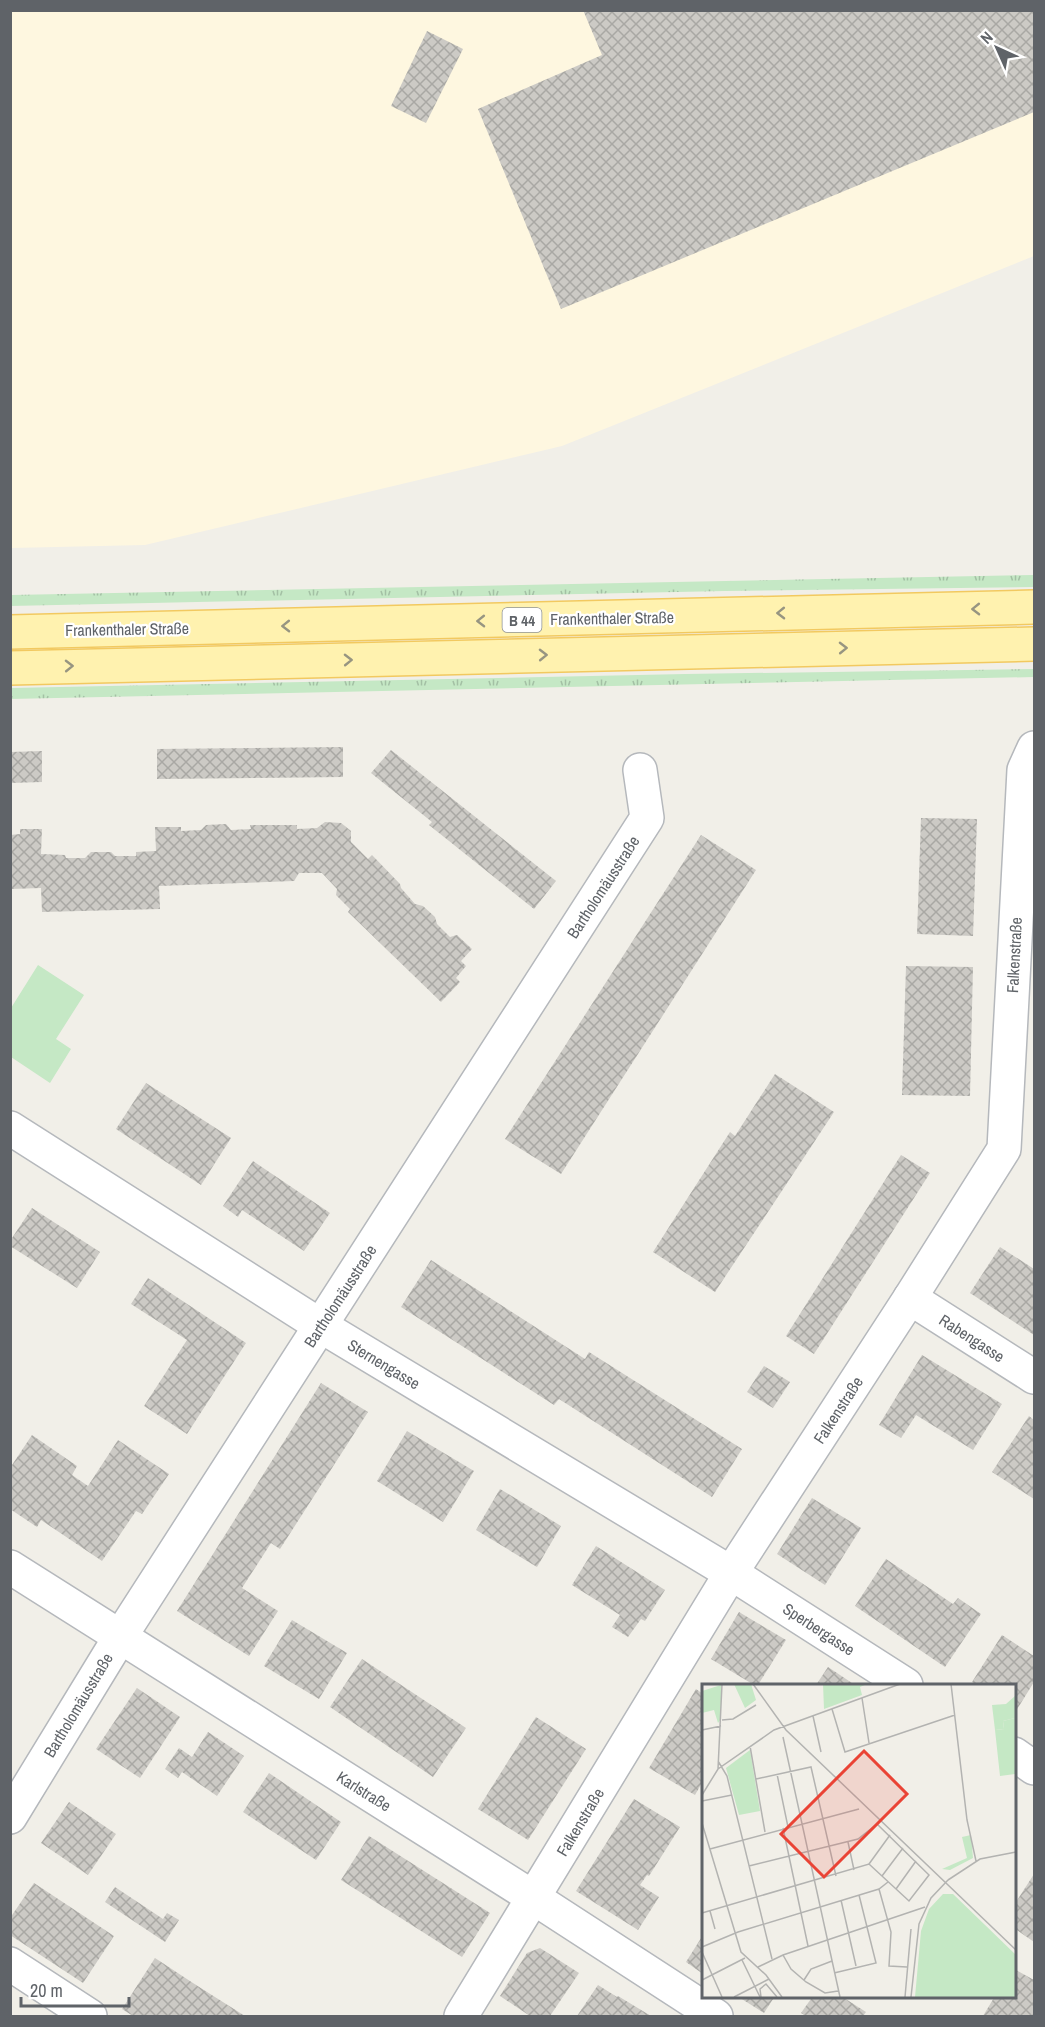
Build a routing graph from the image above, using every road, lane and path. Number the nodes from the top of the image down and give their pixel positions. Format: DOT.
graph roads {
  1 [pos="1035,607"];
  2 [pos="10,632"];
  3 [pos="1035,644"];
  4 [pos="10,668"];
  5 [pos="1035,748"];
  6 [pos="640,770"];
  7 [pos="10,1128"];
  8 [pos="910,1298"];
  9 [pos="321,1326"];
  10 [pos="1035,1377"];
  11 [pos="10,1567"];
  12 [pos="731,1573"];
  13 [pos="120,1637"];
  14 [pos="904,1684"];
  15 [pos="1015,1755"];
  16 [pos="1035,1768"];
  17 [pos="10,1817"];
  18 [pos="534,1899"];
  19 [pos="10,1964"];
  20 [pos="90,2016"];
  21 [pos="462,2016"];
  22 [pos="716,2016"];
  1 -- 2 [label="main road, Frankenthaler Straße / B 44, one-way"];
  4 -- 3 [label="main road, B 44, one-way"];
  5 -- 8 [label="street, Falkenstraße"];
  6 -- 9 [label="street, Bartholomäusstraße"];
  7 -- 9 [label="street, Sternengasse"];
  8 -- 10 [label="street, Rabengasse"];
  8 -- 12 [label="street, Falkenstraße"];
  9 -- 12 [label="street, Sternengasse"];
  9 -- 13 [label="street, Bartholomäusstraße"];
  11 -- 13 [label="street, Karlstraße"];
  12 -- 14 [label="street, Sperbergasse"];
  12 -- 18 [label="street, Falkenstraße"];
  13 -- 17 [label="street, Bartholomäusstraße"];
  13 -- 18 [label="street, Karlstraße"];
  15 -- 16 [label="street"];
  18 -- 21 [label="street, Falkenstraße"];
  18 -- 22 [label="street, Karlstraße"];
  19 -- 20 [label="street"];
}
